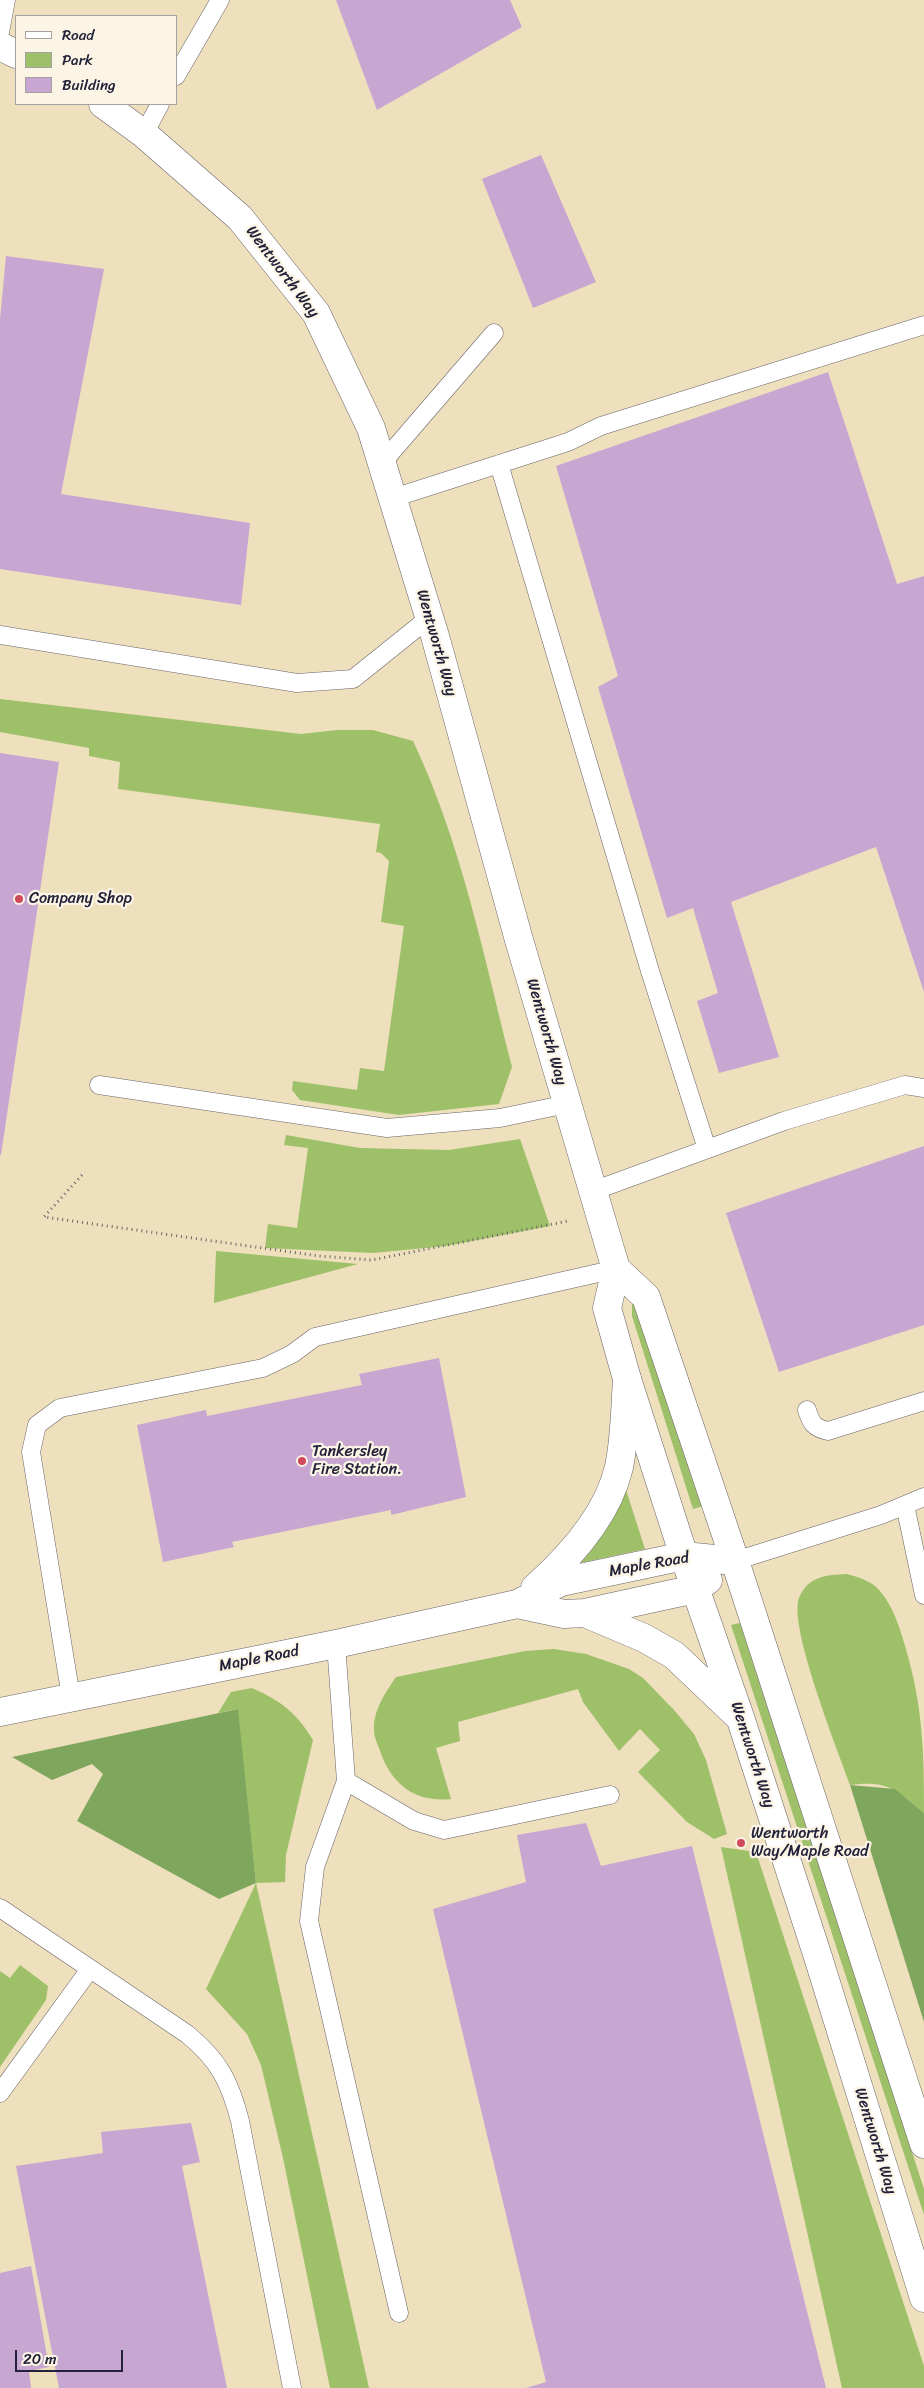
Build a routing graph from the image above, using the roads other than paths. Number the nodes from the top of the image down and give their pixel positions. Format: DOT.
graph roads {
  1 [pos="6,0"];
  2 [pos="220,0"];
  3 [pos="0,32"];
  4 [pos="0,46"];
  5 [pos="15,54"];
  6 [pos="178,73"];
  7 [pos="104,105"];
  8 [pos="159,105"];
  9 [pos="144,134"];
  10 [pos="924,325"];
  11 [pos="494,332"];
  12 [pos="382,463"];
  13 [pos="499,464"];
  14 [pos="393,498"];
  15 [pos="429,618"];
  16 [pos="0,635"];
  17 [pos="99,1085"];
  18 [pos="924,1088"];
  19 [pos="567,1104"];
  20 [pos="708,1149"];
  21 [pos="593,1191"];
  22 [pos="616,1269"];
  23 [pos="627,1379"];
  24 [pos="924,1401"];
  25 [pos="807,1410"];
  26 [pos="924,1497"];
  27 [pos="904,1505"];
  28 [pos="684,1556"];
  29 [pos="735,1561"];
  30 [pos="695,1589"];
  31 [pos="924,1595"];
  32 [pos="517,1604"];
  33 [pos="585,1613"];
  34 [pos="336,1644"];
  35 [pos="72,1697"];
  36 [pos="0,1712"];
  37 [pos="741,1720"];
  38 [pos="346,1781"];
  39 [pos="610,1795"];
  40 [pos="0,1908"];
  41 [pos="90,1970"];
  42 [pos="0,2093"];
  43 [pos="924,2144"];
  44 [pos="924,2298"];
  45 [pos="399,2313"];
  46 [pos="292,2388"];
  1 -- 3 [label="lane"];
  2 -- 6 [label="lane"];
  4 -- 5 [label="street"];
  7 -- 9 [label="street, Wentworth Way"];
  8 -- 9 [label="lane"];
  9 -- 12 [label="street, Wentworth Way"];
  10 -- 13 [label="lane"];
  11 -- 12 [label="lane"];
  12 -- 14 [label="street, Wentworth Way"];
  13 -- 14 [label="lane"];
  13 -- 20 [label="lane"];
  14 -- 15 [label="street, Wentworth Way"];
  15 -- 16 [label="lane"];
  15 -- 19 [label="street, Wentworth Way"];
  17 -- 19 [label="lane"];
  18 -- 20 [label="lane"];
  19 -- 21 [label="street, Wentworth Way"];
  20 -- 21 [label="lane"];
  21 -- 22 [label="street, Wentworth Way"];
  22 -- 23 [label="street, Wentworth Way"];
  22 -- 29 [label="street"];
  22 -- 35 [label="lane"];
  23 -- 28 [label="street, Wentworth Way"];
  23 -- 32 [label="street"];
  24 -- 25 [label="lane"];
  26 -- 27 [label="lane"];
  27 -- 29 [label="lane"];
  27 -- 31 [label="lane"];
  28 -- 29 [label="street, Maple Road"];
  28 -- 30 [label="street, Wentworth Way"];
  28 -- 32 [label="street, Maple Road"];
  29 -- 30 [label="street, Maple Road"];
  29 -- 43 [label="street"];
  30 -- 33 [label="street, Maple Road"];
  30 -- 37 [label="street, Wentworth Way"];
  32 -- 33 [label="street, Maple Road"];
  32 -- 34 [label="street, Maple Road"];
  33 -- 37 [label="street"];
  34 -- 35 [label="street, Maple Road"];
  34 -- 38 [label="lane"];
  35 -- 36 [label="street, Maple Road"];
  37 -- 44 [label="street, Wentworth Way"];
  38 -- 39 [label="lane"];
  38 -- 45 [label="lane"];
  40 -- 41 [label="lane"];
  41 -- 42 [label="lane"];
  41 -- 46 [label="lane"];
}
